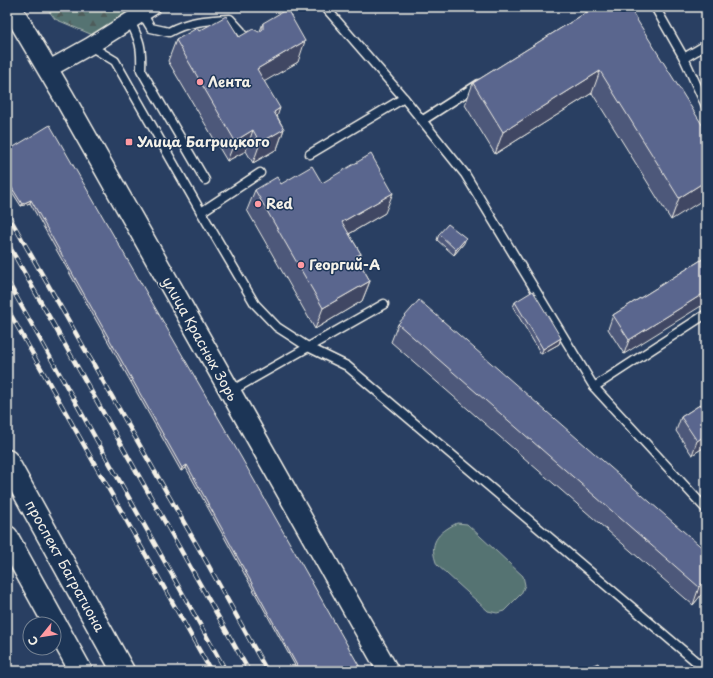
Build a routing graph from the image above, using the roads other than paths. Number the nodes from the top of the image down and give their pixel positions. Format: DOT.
graph roads {
  1 [pos="11,7"];
  2 [pos="325,7"];
  3 [pos="655,7"];
  4 [pos="138,13"];
  5 [pos="706,45"];
  6 [pos="90,46"];
  7 [pos="251,46"];
  8 [pos="684,58"];
  9 [pos="47,70"];
  10 [pos="486,80"];
  11 [pos="404,98"];
  12 [pos="706,106"];
  13 [pos="422,120"];
  14 [pos="310,154"];
  15 [pos="260,173"];
  16 [pos="205,180"];
  17 [pos="201,212"];
  18 [pos="384,304"];
  19 [pos="706,314"];
  20 [pos="308,347"];
  21 [pos="594,387"];
  22 [pos="230,392"];
  23 [pos="7,461"];
  24 [pos="706,509"];
  25 [pos="7,537"];
  26 [pos="706,670"];
  27 [pos="81,671"];
  28 [pos="123,671"];
  29 [pos="388,671"];
  1 -- 9 [label="street, улица Красных Зорь"];
  2 -- 11 [label="lane"];
  3 -- 8 [label="lane"];
  4 -- 6 [label="street"];
  4 -- 7 [label="lane"];
  4 -- 16 [label="lane"];
  5 -- 8 [label="lane"];
  6 -- 9 [label="street"];
  6 -- 17 [label="lane"];
  8 -- 12 [label="lane"];
  9 -- 22 [label="street, улица Красных Зорь"];
  10 -- 13 [label="lane"];
  11 -- 13 [label="lane"];
  11 -- 14 [label="lane"];
  13 -- 21 [label="lane"];
  15 -- 17 [label="lane"];
  17 -- 20 [label="lane"];
  18 -- 20 [label="lane"];
  19 -- 21 [label="lane"];
  20 -- 22 [label="lane"];
  20 -- 26 [label="lane"];
  21 -- 24 [label="lane"];
  22 -- 29 [label="street, улица Красных Зорь"];
  23 -- 28 [label="main road, проспект Багратиона"];
  25 -- 27 [label="main road"];
}
